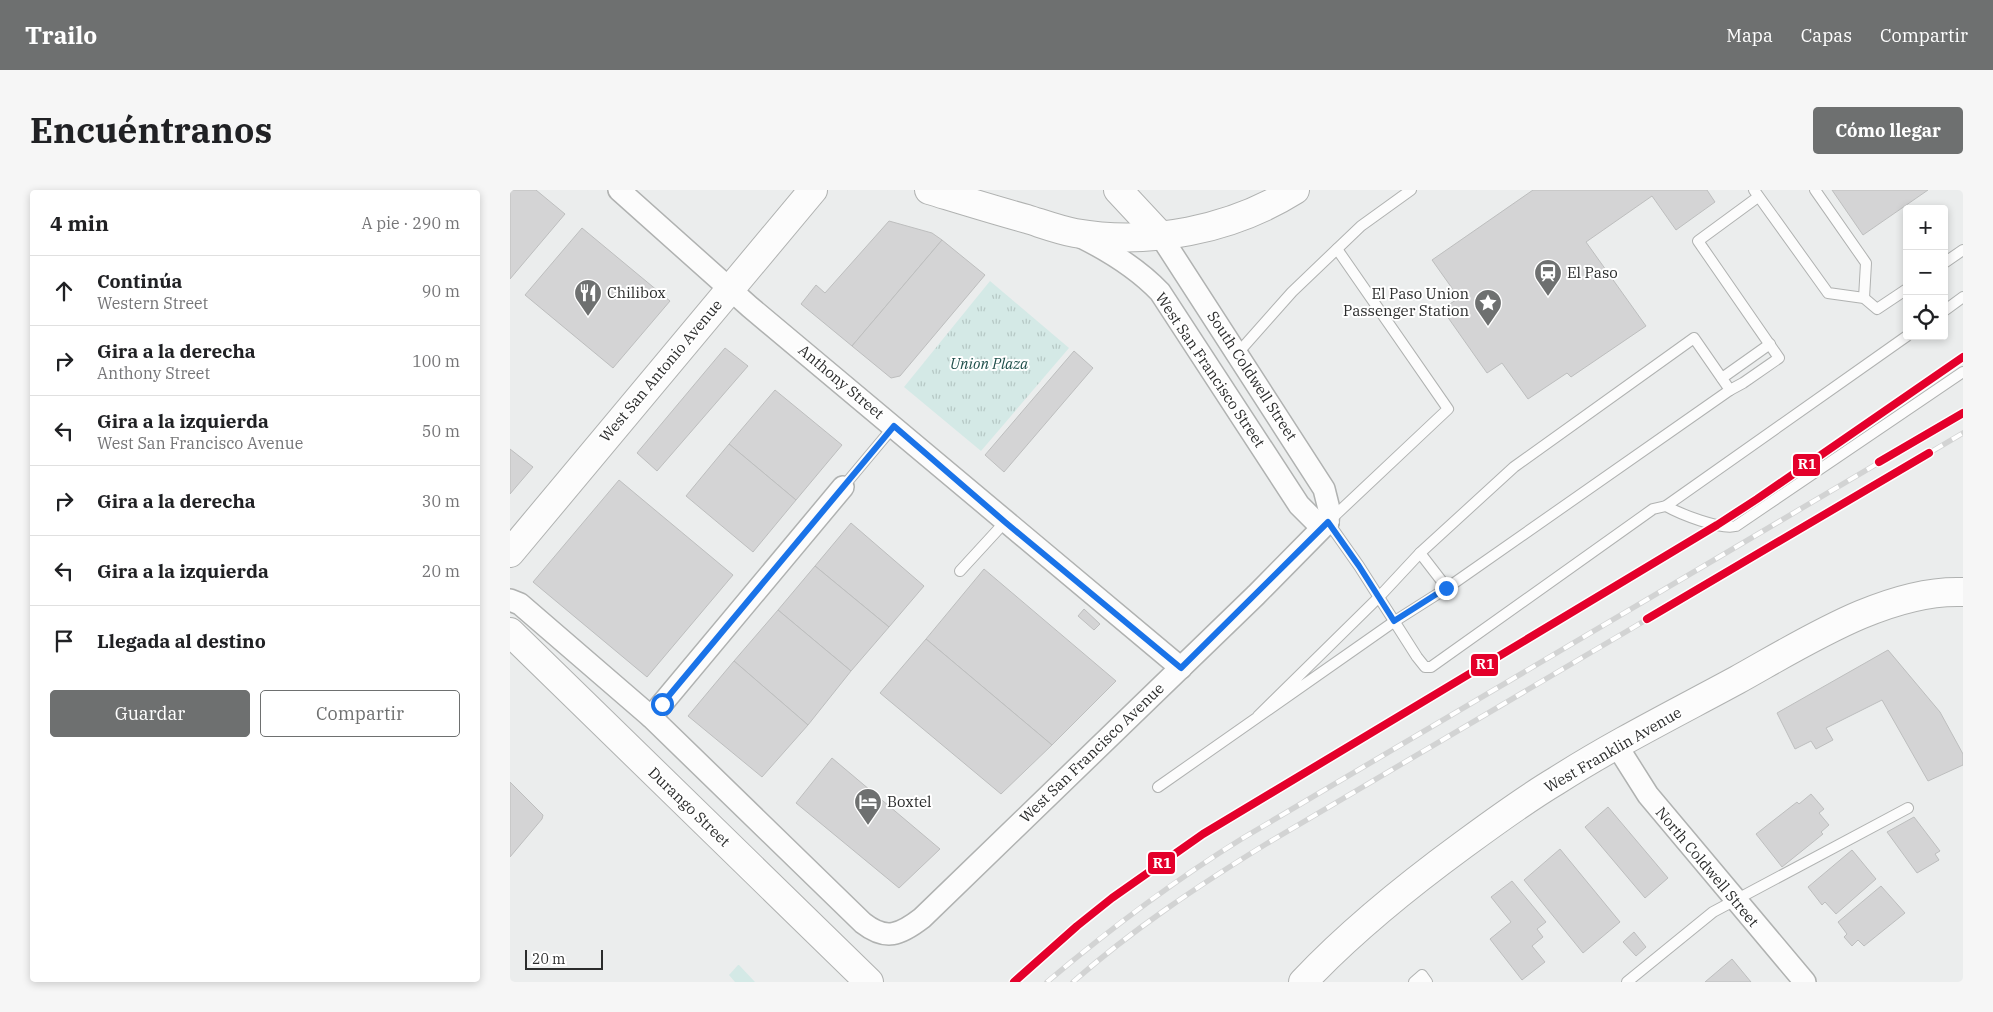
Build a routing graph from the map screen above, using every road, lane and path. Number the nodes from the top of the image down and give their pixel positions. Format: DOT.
graph roads {
  1 [pos="619,190"];
  2 [pos="813,190"];
  3 [pos="929,190"];
  4 [pos="1118,190"];
  5 [pos="1295,190"];
  6 [pos="1411,190"];
  7 [pos="1815,190"];
  8 [pos="1756,194"];
  9 [pos="1072,233"];
  10 [pos="1160,235"];
  11 [pos="1336,249"];
  12 [pos="1963,250"];
  13 [pos="1948,260"];
  14 [pos="729,289"];
  15 [pos="1903,291"];
  16 [pos="1963,297"];
  17 [pos="1864,298"];
  18 [pos="1948,307"];
  19 [pos="1903,340"];
  20 [pos="1770,344"];
  21 [pos="1238,354"];
  22 [pos="1963,372"];
  23 [pos="1722,378"];
  24 [pos="1730,390"];
  25 [pos="894,426"];
  26 [pos="843,487"];
  27 [pos="1666,506"];
  28 [pos="1005,522"];
  29 [pos="1328,522"];
  30 [pos="510,553"];
  31 [pos="1420,553"];
  32 [pos="960,571"];
  33 [pos="1446,588"];
  34 [pos="1963,592"];
  35 [pos="1379,597"];
  36 [pos="510,600"];
  37 [pos="1394,621"];
  38 [pos="510,632"];
  39 [pos="1181,668"];
  40 [pos="1258,716"];
  41 [pos="651,717"];
  42 [pos="1617,746"];
  43 [pos="1158,787"];
  44 [pos="1908,808"];
  45 [pos="1735,901"];
  46 [pos="868,982"];
  47 [pos="1303,982"];
  48 [pos="1414,982"];
  49 [pos="1427,982"];
  50 [pos="1627,982"];
  51 [pos="1804,982"];
  1 -- 14 [label="street, Anthony Street"];
  2 -- 14 [label="street, West San Antonio Avenue"];
  3 -- 9 [label="street"];
  4 -- 10 [label="street"];
  5 -- 10 [label="street"];
  6 -- 11 [label="lane"];
  7 -- 17 [label="lane"];
  8 -- 17 [label="lane"];
  8 -- 20 [label="lane"];
  9 -- 10 [label="street"];
  9 -- 29 [label="street, West San Francisco Street"];
  10 -- 21 [label="street, South Coldwell Street"];
  11 -- 21 [label="lane"];
  11 -- 29 [label="lane"];
  12 -- 13 [label="lane"];
  14 -- 25 [label="street, Anthony Street"];
  14 -- 30 [label="street, West San Antonio Avenue"];
  15 -- 17 [label="lane"];
  16 -- 18 [label="lane"];
  19 -- 27 [label="lane"];
  20 -- 23 [label="lane"];
  20 -- 24 [label="lane"];
  21 -- 29 [label="street, South Coldwell Street"];
  22 -- 27 [label="lane"];
  23 -- 24 [label="lane"];
  23 -- 31 [label="lane"];
  24 -- 33 [label="lane"];
  25 -- 26 [label="lane"];
  25 -- 28 [label="street, Anthony Street"];
  26 -- 41 [label="street"];
  27 -- 37 [label="lane"];
  28 -- 32 [label="lane"];
  28 -- 39 [label="street, Anthony Street"];
  29 -- 35 [label="lane"];
  29 -- 39 [label="street, West San Francisco Avenue"];
  31 -- 33 [label="lane"];
  31 -- 35 [label="lane"];
  33 -- 37 [label="lane"];
  34 -- 42 [label="street, West Franklin Avenue"];
  35 -- 37 [label="lane"];
  35 -- 40 [label="lane"];
  36 -- 41 [label="street"];
  37 -- 40 [label="lane"];
  38 -- 46 [label="street, Durango Street"];
  39 -- 41 [label="street, West San Francisco Avenue"];
  40 -- 43 [label="lane"];
  42 -- 45 [label="street, North Coldwell Street"];
  42 -- 47 [label="street, West Franklin Avenue"];
  44 -- 45 [label="lane"];
  45 -- 50 [label="lane"];
  45 -- 51 [label="street, North Coldwell Street"];
  48 -- 49 [label="lane"];
}
